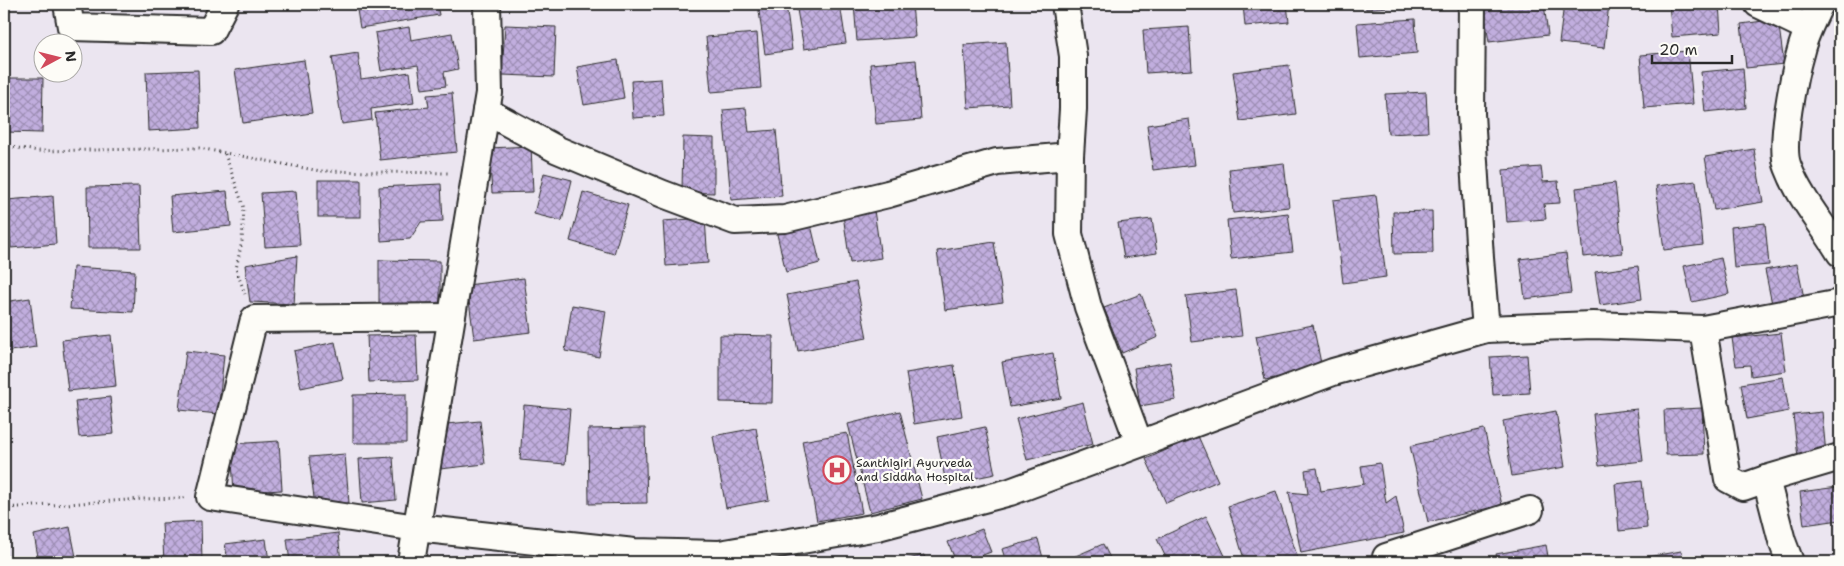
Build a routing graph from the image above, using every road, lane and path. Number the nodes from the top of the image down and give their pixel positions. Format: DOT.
graph roads {
  1 [pos="67,4"];
  2 [pos="225,4"];
  3 [pos="487,4"];
  4 [pos="1065,4"];
  5 [pos="1472,4"];
  6 [pos="1758,4"];
  7 [pos="1820,4"];
  8 [pos="1808,28"];
  9 [pos="486,110"];
  10 [pos="4,146"];
  11 [pos="225,153"];
  12 [pos="1070,156"];
  13 [pos="475,174"];
  14 [pos="1840,252"];
  15 [pos="1840,303"];
  16 [pos="451,317"];
  17 [pos="254,319"];
  18 [pos="1486,329"];
  19 [pos="1703,329"];
  20 [pos="1139,443"];
  21 [pos="1840,456"];
  22 [pos="1766,478"];
  23 [pos="210,497"];
  24 [pos="4,508"];
  25 [pos="1530,510"];
  26 [pos="416,528"];
  27 [pos="579,554"];
  28 [pos="1382,561"];
  29 [pos="411,562"];
  30 [pos="1790,562"];
  1 -- 2 [label="street"];
  3 -- 9 [label="street"];
  4 -- 12 [label="street"];
  5 -- 18 [label="street"];
  6 -- 8 [label="street"];
  7 -- 8 [label="street"];
  8 -- 14 [label="street"];
  9 -- 12 [label="street"];
  9 -- 13 [label="street"];
  10 -- 11 [label="path"];
  11 -- 13 [label="path"];
  11 -- 17 [label="path"];
  12 -- 20 [label="street"];
  13 -- 16 [label="street"];
  15 -- 19 [label="street"];
  16 -- 17 [label="street"];
  16 -- 26 [label="street"];
  17 -- 23 [label="street"];
  18 -- 19 [label="street"];
  18 -- 20 [label="street"];
  19 -- 22 [label="street"];
  20 -- 27 [label="street"];
  21 -- 22 [label="street"];
  22 -- 30 [label="street"];
  23 -- 24 [label="path"];
  23 -- 26 [label="street"];
  25 -- 28 [label="street"];
  26 -- 27 [label="street"];
  26 -- 29 [label="street"];
}
